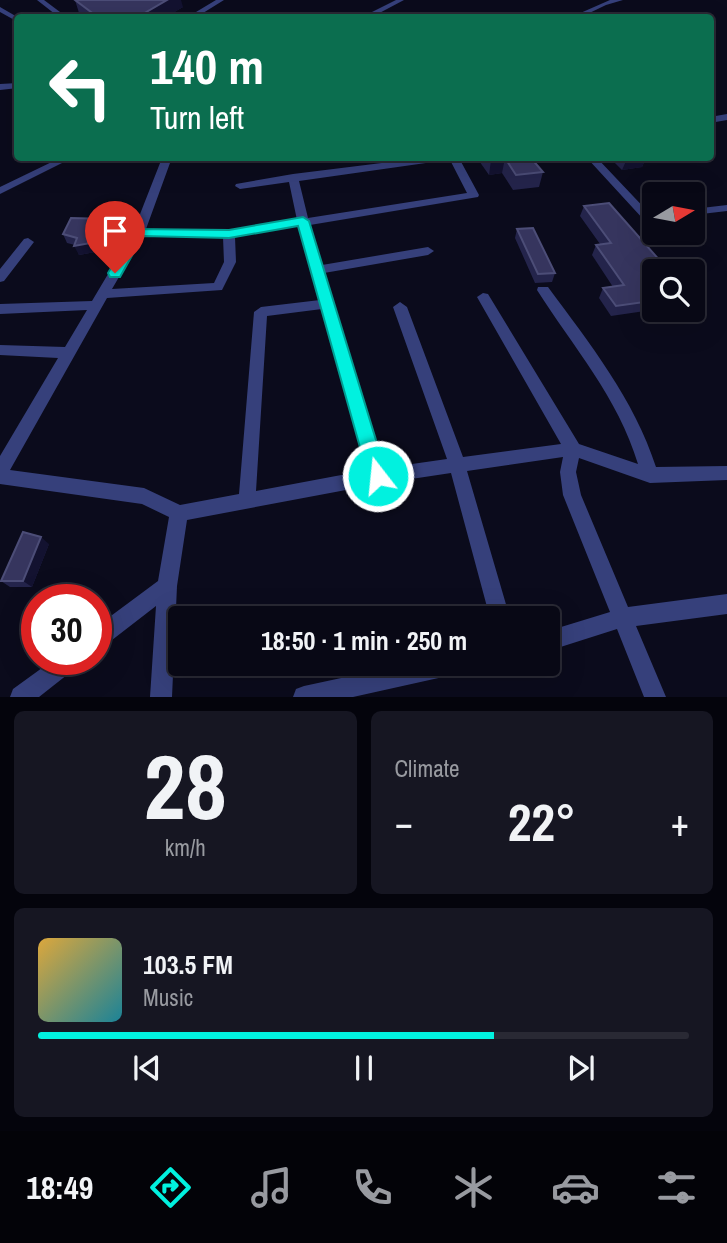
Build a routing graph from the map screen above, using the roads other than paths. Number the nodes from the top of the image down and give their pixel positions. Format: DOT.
graph roads {
  1 [pos="40,0"];
  2 [pos="222,0"];
  3 [pos="401,0"];
  4 [pos="620,0"];
  5 [pos="59,14"];
  6 [pos="196,14"];
  7 [pos="371,14"];
  8 [pos="581,14"];
  9 [pos="61,161"];
  10 [pos="165,161"];
  11 [pos="417,161"];
  12 [pos="456,161"];
  13 [pos="595,161"];
  14 [pos="293,177"];
  15 [pos="240,186"];
  16 [pos="0,191"];
  17 [pos="727,208"];
  18 [pos="705,211"];
  19 [pos="642,212"];
  20 [pos="303,221"];
  21 [pos="139,232"];
  22 [pos="229,234"];
  23 [pos="28,242"];
  24 [pos="428,251"];
  25 [pos="317,270"];
  26 [pos="0,278"];
  27 [pos="543,290"];
  28 [pos="483,297"];
  29 [pos="100,299"];
  30 [pos="328,304"];
  31 [pos="400,307"];
  32 [pos="0,309"];
  33 [pos="0,350"];
  34 [pos="69,353"];
  35 [pos="573,449"];
  36 [pos="457,464"];
  37 [pos="727,473"];
  38 [pos="0,474"];
  39 [pos="650,475"];
  40 [pos="378,476"];
  41 [pos="247,498"];
  42 [pos="180,513"];
  43 [pos="167,586"];
  44 [pos="727,604"];
  45 [pos="497,606"];
  46 [pos="621,618"];
  47 [pos="112,628"];
  48 [pos="560,637"];
  49 [pos="50,675"];
  50 [pos="401,676"];
  51 [pos="21,697"];
  52 [pos="161,697"];
  53 [pos="304,697"];
  54 [pos="655,697"];
  1 -- 5 [label="street"];
  2 -- 6 [label="street"];
  3 -- 7 [label="street"];
  4 -- 8 [label="street"];
  9 -- 16 [label="street"];
  10 -- 21 [label="street"];
  11 -- 14 [label="street"];
  12 -- 20 [label="street"];
  13 -- 19 [label="street"];
  14 -- 15 [label="street"];
  14 -- 20 [label="street"];
  17 -- 18 [label="street"];
  20 -- 22 [label="street"];
  20 -- 25 [label="street"];
  21 -- 22 [label="street"];
  21 -- 29 [label="street"];
  22 -- 29 [label="street"];
  23 -- 26 [label="street"];
  24 -- 25 [label="street"];
  25 -- 30 [label="street"];
  27 -- 39 [label="street"];
  28 -- 35 [label="street"];
  29 -- 32 [label="street"];
  29 -- 34 [label="street"];
  30 -- 40 [label="street"];
  30 -- 41 [label="street"];
  31 -- 36 [label="street"];
  33 -- 34 [label="street"];
  34 -- 38 [label="street"];
  35 -- 36 [label="street"];
  35 -- 39 [label="street"];
  35 -- 46 [label="street"];
  36 -- 40 [label="street"];
  36 -- 45 [label="street"];
  37 -- 39 [label="street"];
  38 -- 42 [label="street"];
  40 -- 41 [label="street"];
  41 -- 42 [label="street"];
  42 -- 43 [label="street"];
  43 -- 47 [label="street"];
  43 -- 52 [label="street"];
  44 -- 46 [label="street"];
  46 -- 48 [label="street"];
  46 -- 54 [label="street"];
  49 -- 51 [label="street"];
  50 -- 53 [label="street"];
}
